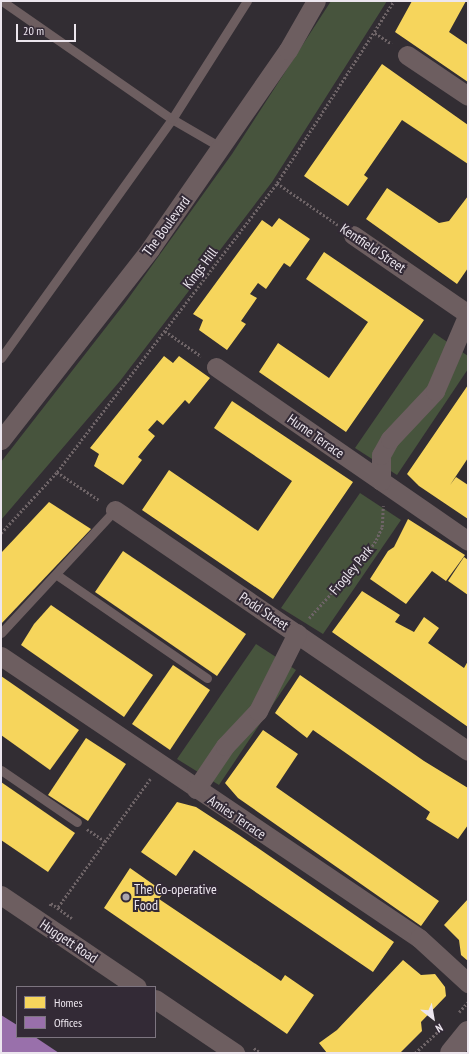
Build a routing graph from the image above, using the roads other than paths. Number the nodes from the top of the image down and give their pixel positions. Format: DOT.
graph roads {
  1 [pos="2,1"];
  2 [pos="247,1"];
  3 [pos="316,1"];
  4 [pos="407,55"];
  5 [pos="468,96"];
  6 [pos="172,119"];
  7 [pos="222,148"];
  8 [pos="353,235"];
  9 [pos="468,314"];
  10 [pos="1,358"];
  11 [pos="216,367"];
  12 [pos="1,440"];
  13 [pos="381,481"];
  14 [pos="115,510"];
  15 [pos="468,541"];
  16 [pos="57,575"];
  17 [pos="1,633"];
  18 [pos="297,633"];
  19 [pos="1,656"];
  20 [pos="207,678"];
  21 [pos="468,751"];
  22 [pos="1,770"];
  23 [pos="196,789"];
  24 [pos="77,822"];
  25 [pos="1,895"];
  26 [pos="468,983"];
  27 [pos="136,986"];
  28 [pos="156,1000"];
  29 [pos="461,1024"];
  30 [pos="235,1053"];
  31 [pos="451,1053"];
  1 -- 6 [label="lane"];
  2 -- 6 [label="lane"];
  3 -- 7 [label="street, The Boulevard"];
  4 -- 5 [label="street"];
  6 -- 7 [label="lane"];
  6 -- 10 [label="lane"];
  7 -- 12 [label="street, The Boulevard"];
  8 -- 9 [label="street, Kentfield Street"];
  9 -- 13 [label="street"];
  11 -- 13 [label="street, Hume Terrace"];
  13 -- 15 [label="street, Hume Terrace"];
  14 -- 16 [label="lane"];
  14 -- 18 [label="street, Podd Street"];
  16 -- 17 [label="lane"];
  16 -- 20 [label="lane"];
  18 -- 21 [label="street, Podd Street"];
  18 -- 23 [label="street"];
  19 -- 23 [label="street, Amies Terrace"];
  22 -- 24 [label="lane"];
  23 -- 26 [label="street, Amies Terrace"];
  25 -- 27 [label="street, Huggett Road"];
  28 -- 30 [label="street"];
  29 -- 31 [label="street"];
}
